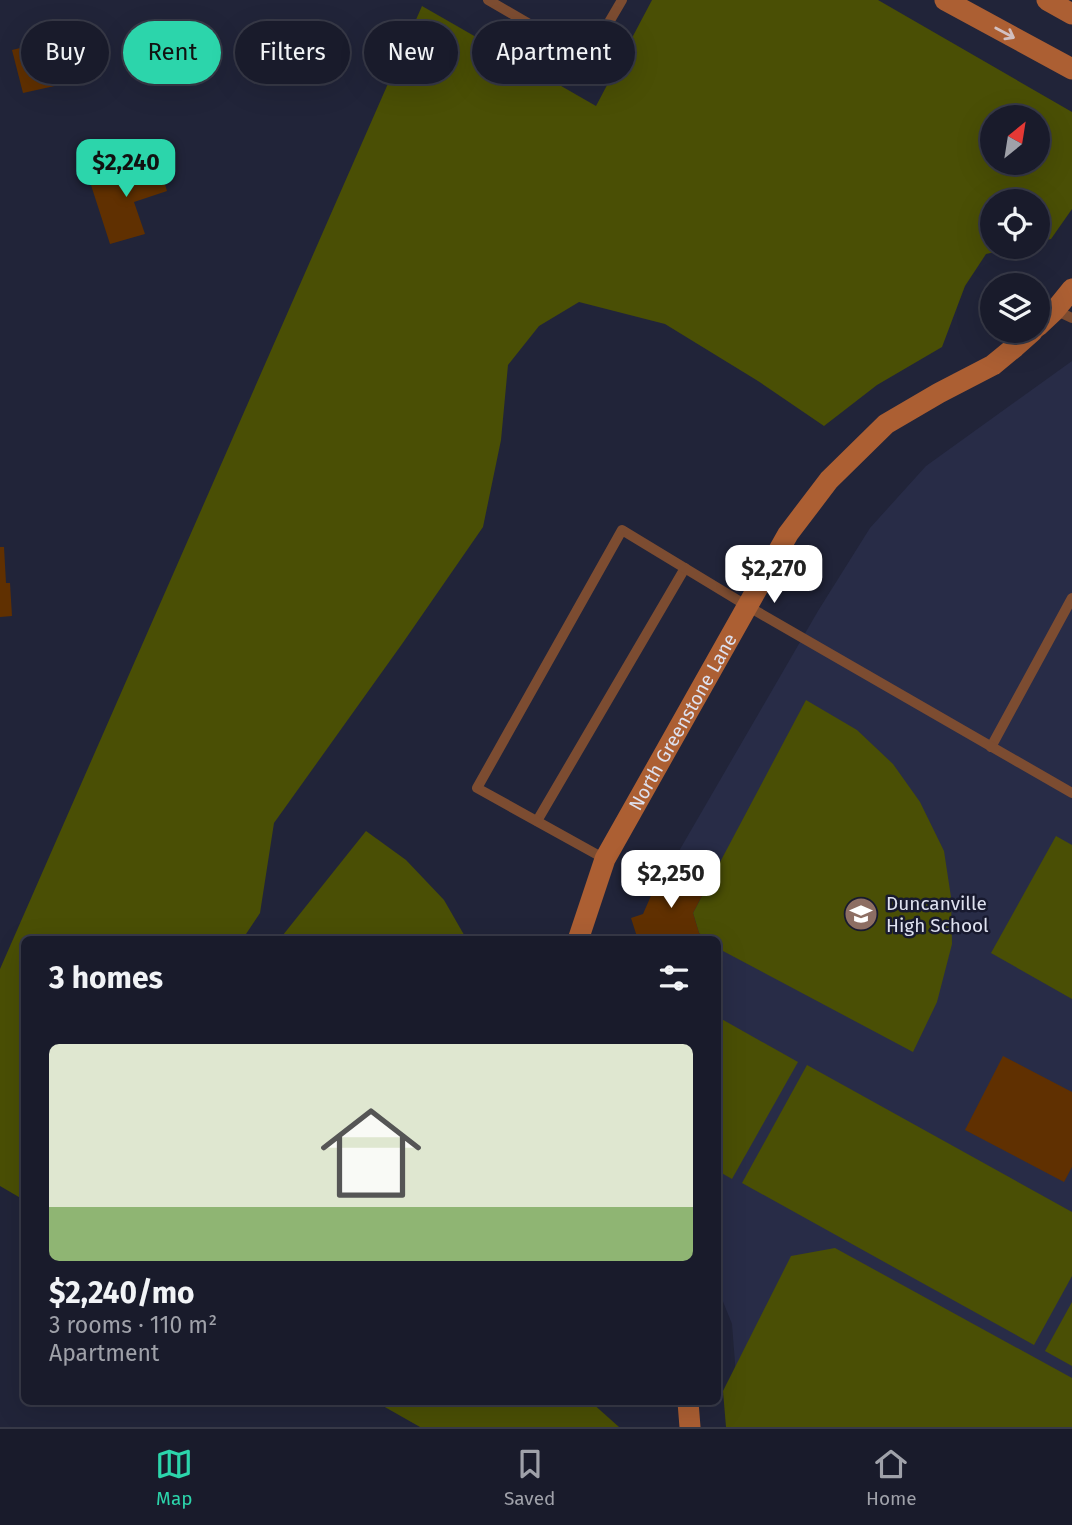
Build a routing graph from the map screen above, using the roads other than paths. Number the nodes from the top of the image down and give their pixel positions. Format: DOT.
graph roads {
  1 [pos="488,0"];
  2 [pos="622,0"];
  3 [pos="945,0"];
  4 [pos="1047,0"];
  5 [pos="1072,14"];
  6 [pos="1072,69"];
  7 [pos="1072,289"];
  8 [pos="1063,314"];
  9 [pos="1020,343"];
  10 [pos="685,568"];
  11 [pos="1072,598"];
  12 [pos="749,607"];
  13 [pos="991,747"];
  14 [pos="1072,793"];
  15 [pos="537,821"];
  16 [pos="605,859"];
  17 [pos="579,936"];
  18 [pos="688,1405"];
  19 [pos="690,1427"];
  1 -- 2 [label="lane"];
  3 -- 6 [label="street, one-way"];
  4 -- 5 [label="street"];
  7 -- 8 [label="street"];
  9 -- 12 [label="street, North Greenstone Lane"];
  10 -- 12 [label="lane"];
  10 -- 15 [label="lane"];
  10 -- 15 [label="lane"];
  11 -- 13 [label="lane"];
  12 -- 13 [label="lane"];
  12 -- 16 [label="street, North Greenstone Lane"];
  13 -- 14 [label="lane"];
  15 -- 16 [label="lane"];
  16 -- 17 [label="street, North Greenstone Lane"];
  18 -- 19 [label="street"];
}
